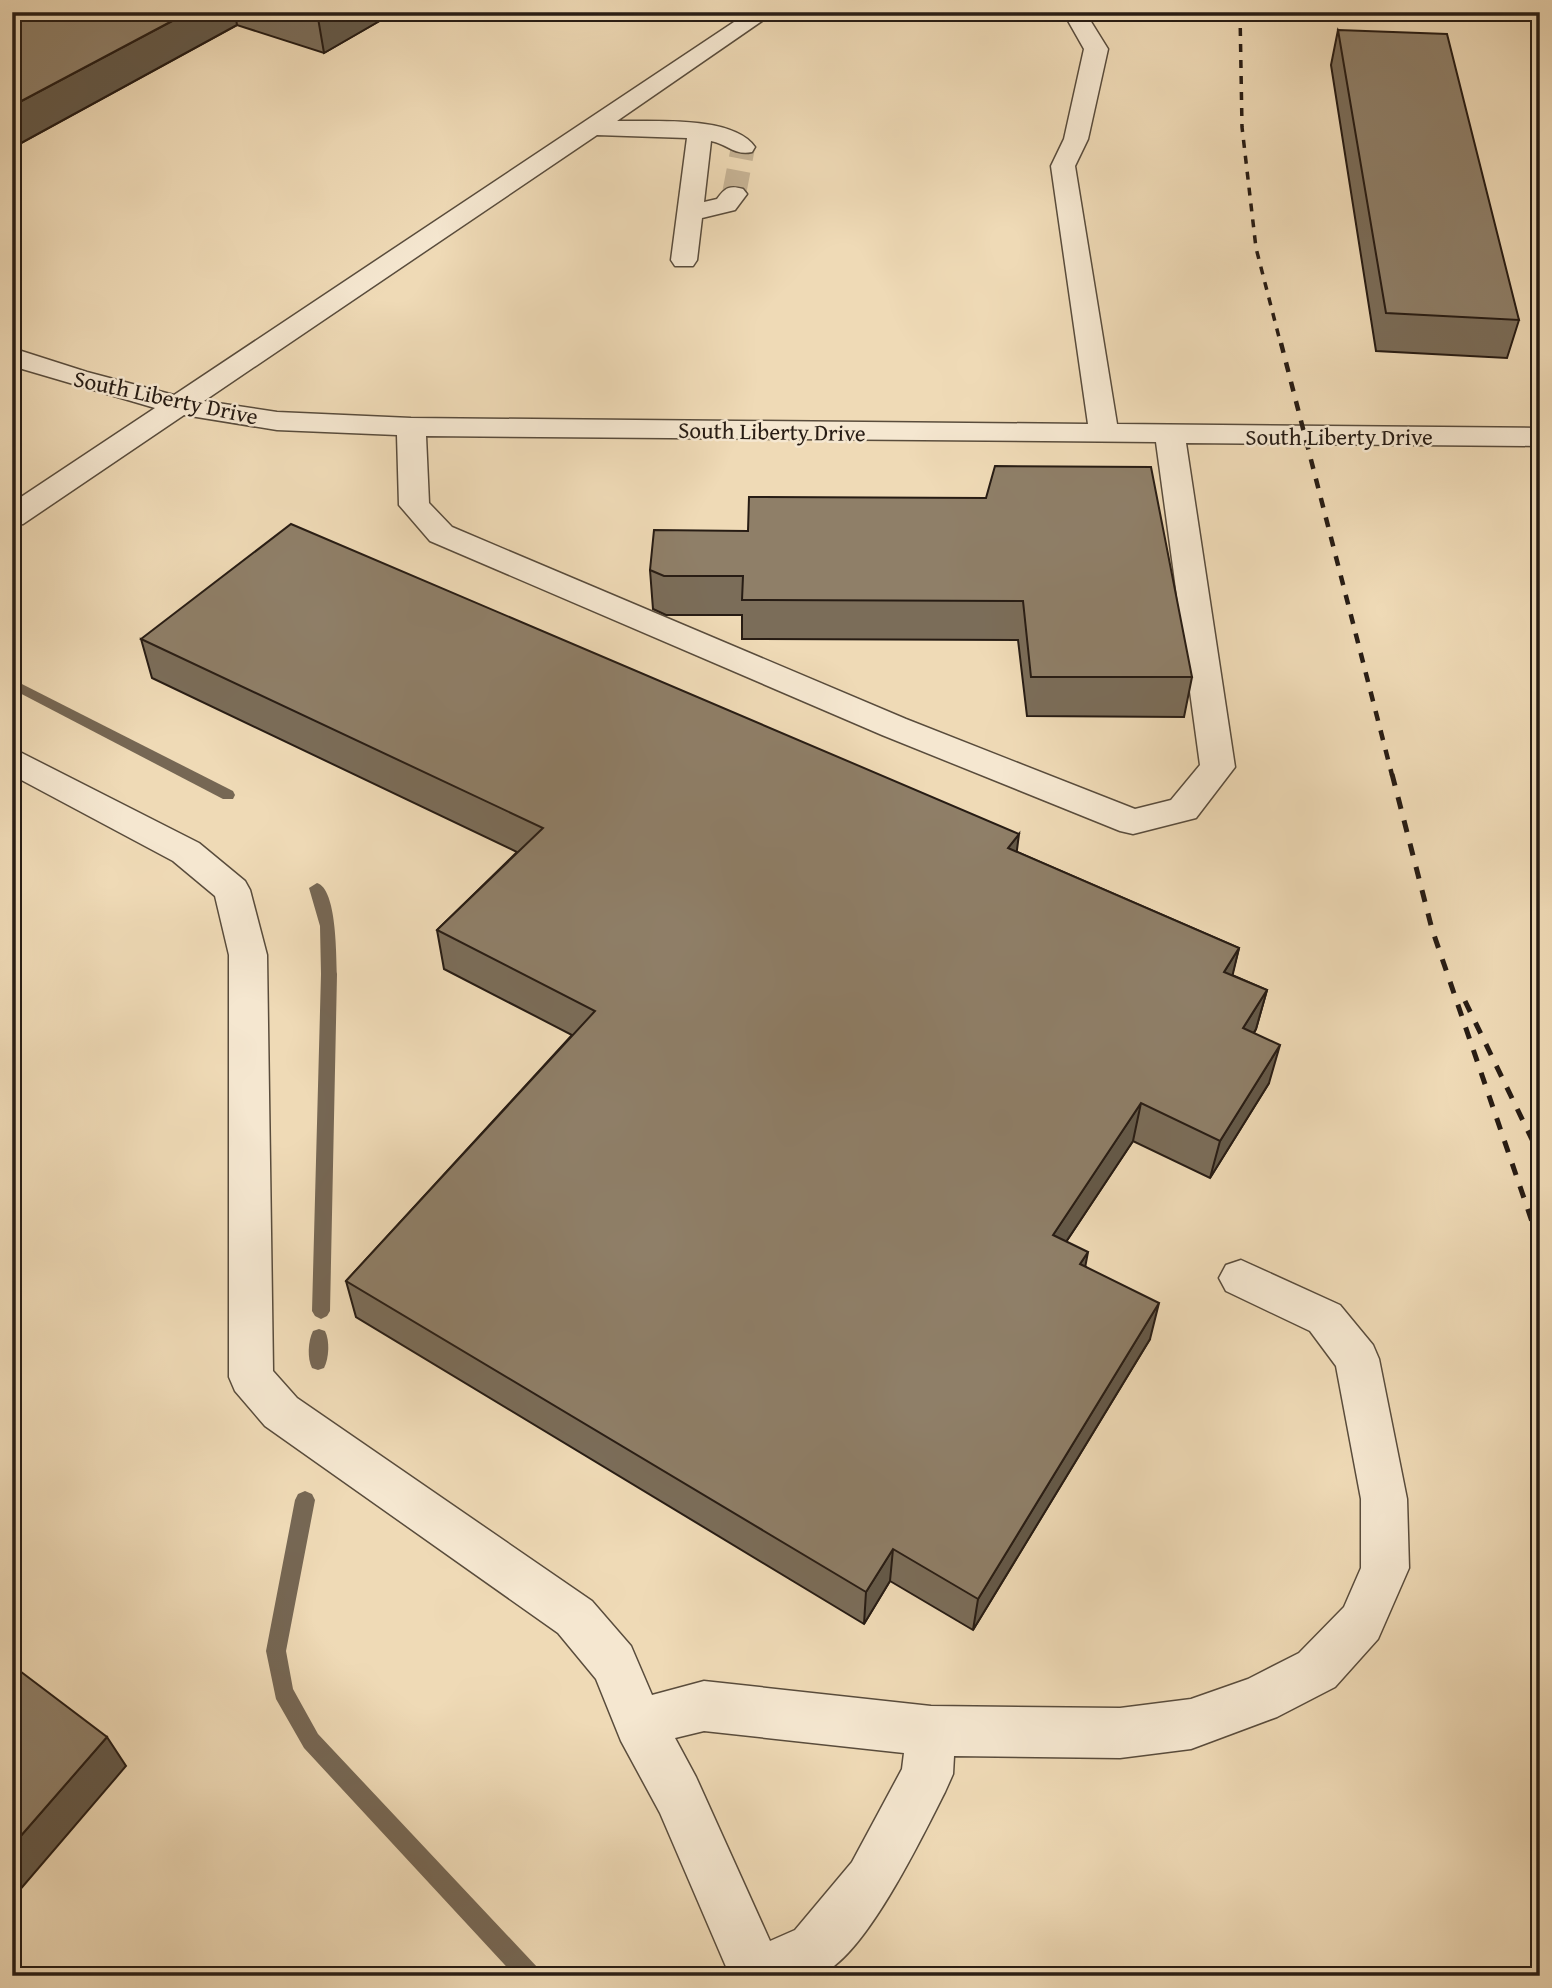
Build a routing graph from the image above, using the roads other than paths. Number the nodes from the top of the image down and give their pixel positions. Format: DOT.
graph roads {
  1 [pos="764,12"];
  2 [pos="1074,12"];
  3 [pos="593,128"];
  4 [pos="700,131"];
  5 [pos="743,147"];
  6 [pos="734,194"];
  7 [pos="690,213"];
  8 [pos="684,260"];
  9 [pos="12,356"];
  10 [pos="177,404"];
  11 [pos="411,427"];
  12 [pos="1104,435"];
  13 [pos="1170,436"];
  14 [pos="1540,437"];
  15 [pos="12,517"];
  16 [pos="12,760"];
  17 [pos="1241,1278"];
  18 [pos="639,1723"];
  19 [pos="931,1731"];
  20 [pos="758,1975"];
  1 -- 3 [label="street"];
  2 -- 12 [label="street"];
  3 -- 4 [label="street"];
  3 -- 10 [label="street"];
  4 -- 5 [label="street"];
  4 -- 7 [label="street"];
  6 -- 7 [label="street"];
  7 -- 8 [label="street"];
  9 -- 10 [label="street, South Liberty Drive"];
  10 -- 11 [label="street, South Liberty Drive"];
  10 -- 15 [label="street"];
  11 -- 12 [label="street, South Liberty Drive"];
  11 -- 13 [label="street"];
  12 -- 13 [label="street, South Liberty Drive"];
  13 -- 14 [label="street, South Liberty Drive"];
  16 -- 18 [label="street"];
  17 -- 19 [label="street"];
  18 -- 19 [label="street"];
  18 -- 20 [label="street"];
  19 -- 20 [label="street"];
}
